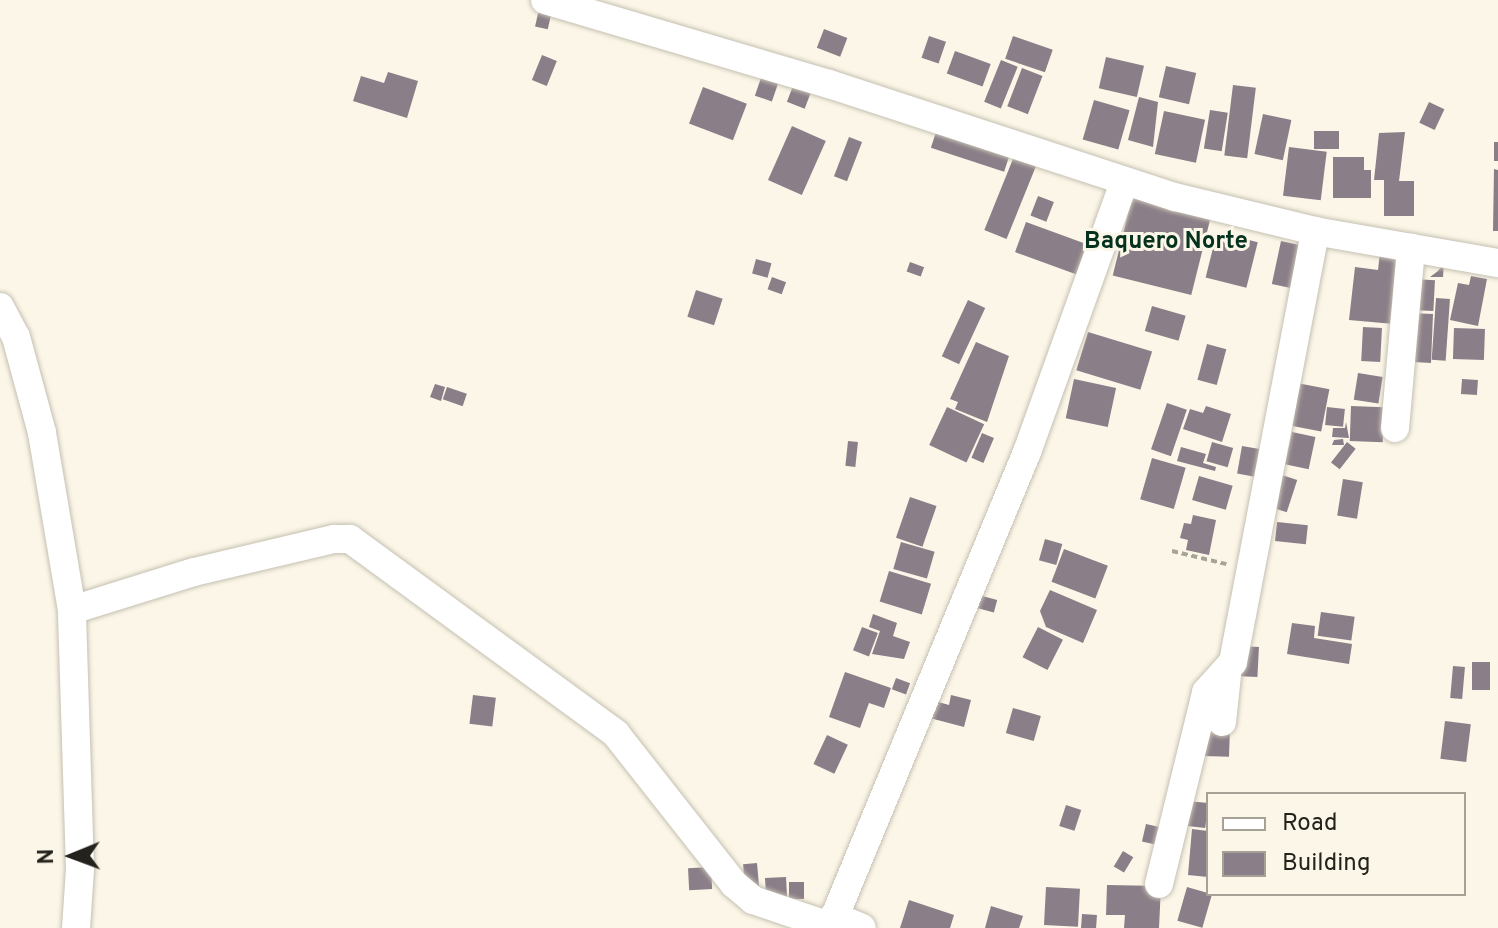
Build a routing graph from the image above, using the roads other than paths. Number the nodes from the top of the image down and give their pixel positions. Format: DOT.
graph roads {
  1 [pos="545,0"];
  2 [pos="1124,182"];
  3 [pos="1315,231"];
  4 [pos="1411,248"];
  5 [pos="1498,263"];
  6 [pos="0,307"];
  7 [pos="1395,428"];
  8 [pos="72,610"];
  9 [pos="1227,675"];
  10 [pos="1222,722"];
  11 [pos="1159,884"];
  12 [pos="831,923"];
  13 [pos="76,928"];
  14 [pos="862,928"];
  1 -- 2 [label="street"];
  2 -- 3 [label="street"];
  2 -- 12 [label="street"];
  3 -- 4 [label="street"];
  3 -- 9 [label="street"];
  4 -- 5 [label="street"];
  4 -- 7 [label="street"];
  6 -- 8 [label="street"];
  8 -- 12 [label="street"];
  8 -- 13 [label="street"];
  9 -- 10 [label="street"];
  9 -- 11 [label="street"];
  12 -- 14 [label="street"];
}
